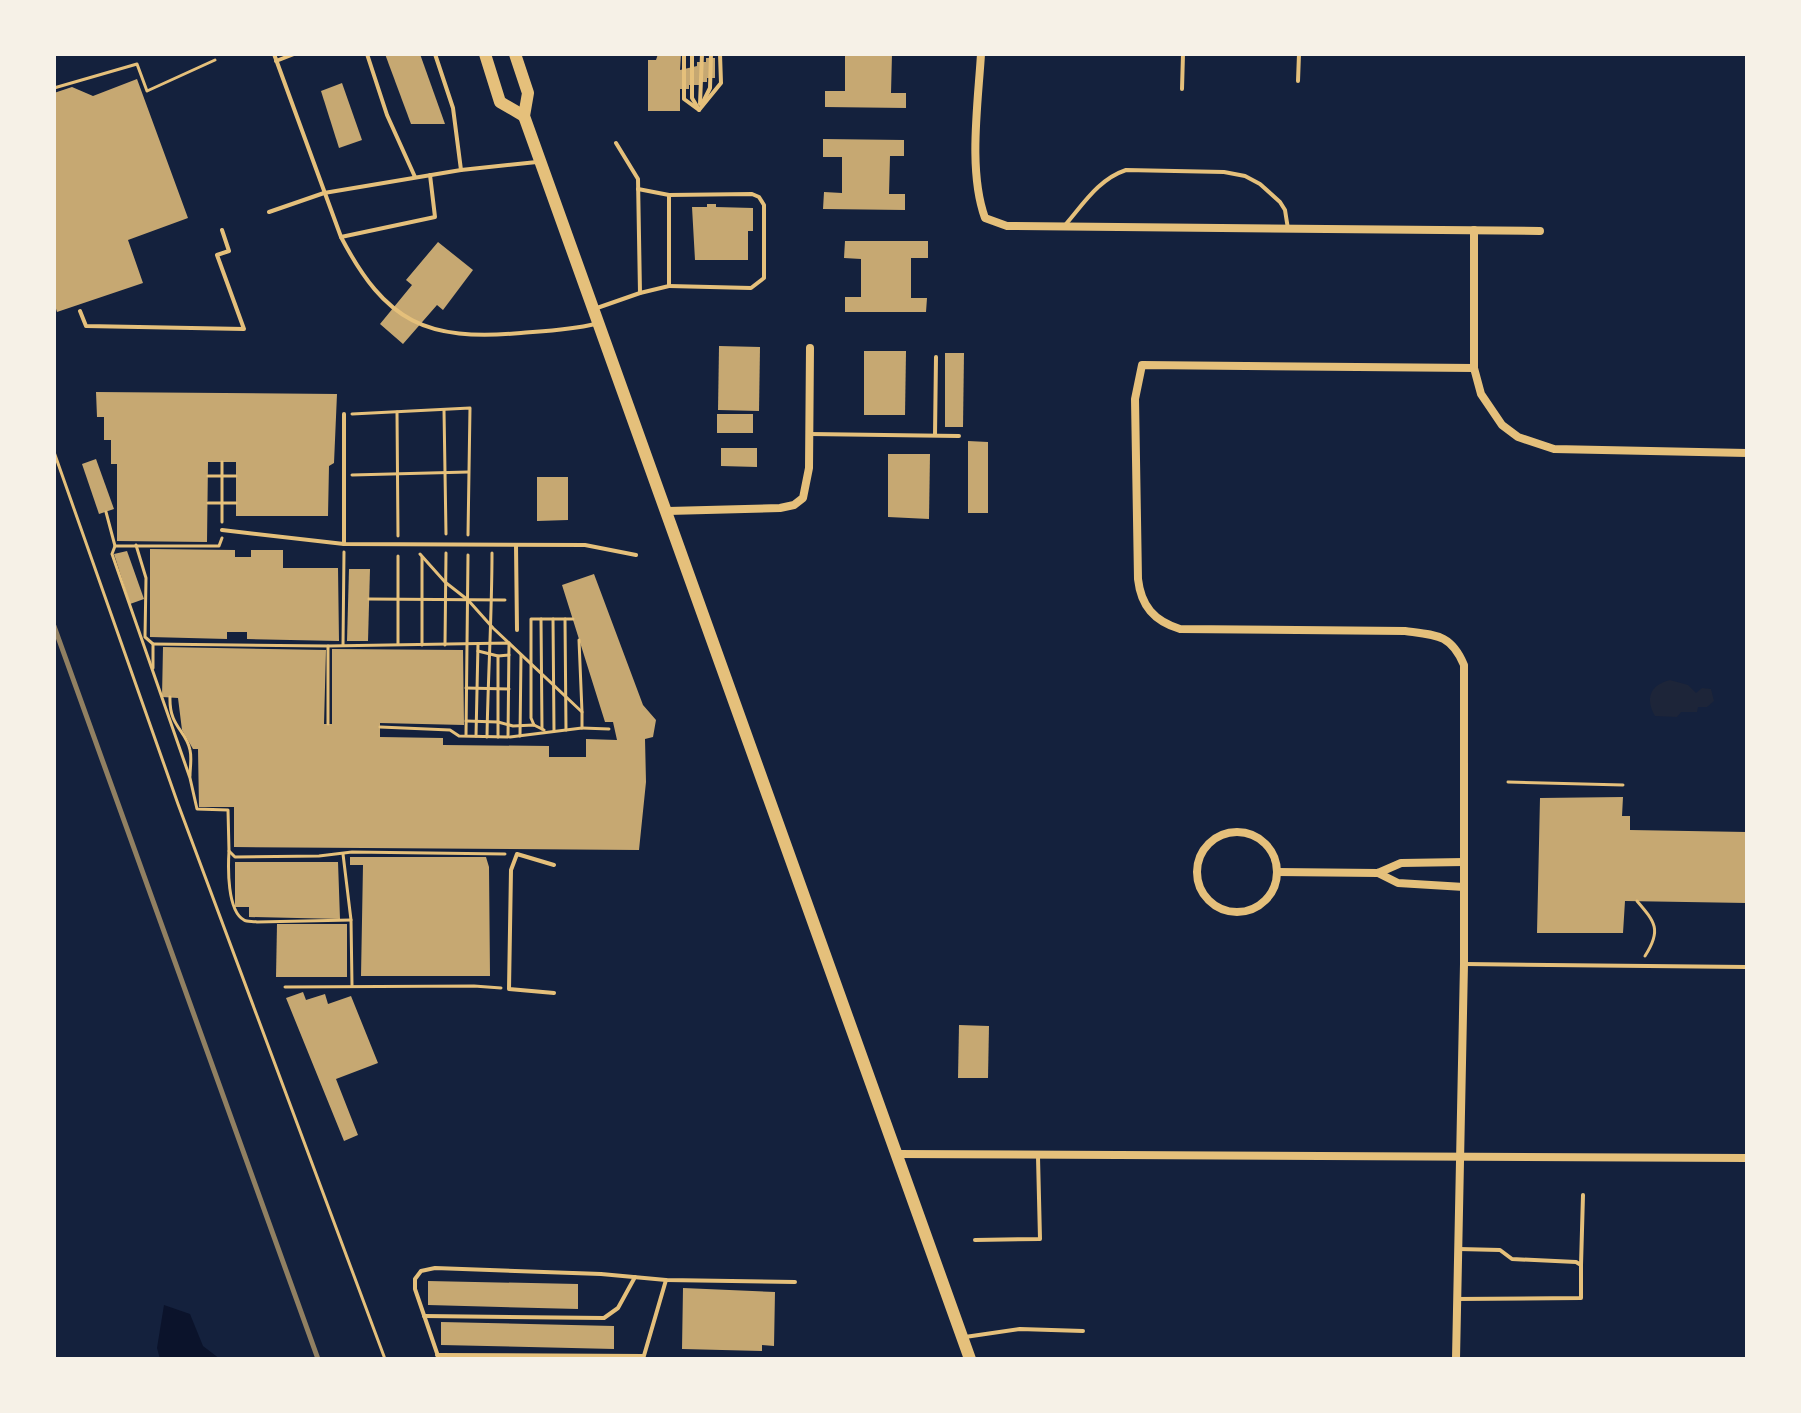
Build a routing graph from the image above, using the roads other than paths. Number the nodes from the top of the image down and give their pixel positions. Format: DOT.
graph roads {
  1 [pos="274,54"];
  2 [pos="294,54"];
  3 [pos="367,54"];
  4 [pos="435,54"];
  5 [pos="485,54"];
  6 [pos="684,54"];
  7 [pos="692,54"];
  8 [pos="702,54"];
  9 [pos="711,54"];
  10 [pos="720,54"];
  11 [pos="981,54"];
  12 [pos="1183,54"];
  13 [pos="1299,54"];
  14 [pos="517,55"];
  15 [pos="276,61"];
  16 [pos="1298,81"];
  17 [pos="1182,89"];
  18 [pos="699,110"];
  19 [pos="524,116"];
  20 [pos="616,143"];
  21 [pos="541,162"];
  22 [pos="461,170"];
  23 [pos="430,175"];
  24 [pos="415,177"];
  25 [pos="638,189"];
  26 [pos="324,193"];
  27 [pos="669,195"];
  28 [pos="269,212"];
  29 [pos="1065,226"];
  30 [pos="1288,229"];
  31 [pos="222,230"];
  32 [pos="1474,230"];
  33 [pos="1540,231"];
  34 [pos="341,237"];
  35 [pos="669,286"];
  36 [pos="640,293"];
  37 [pos="594,309"];
  38 [pos="80,311"];
  39 [pos="600,322"];
  40 [pos="810,348"];
  41 [pos="936,357"];
  42 [pos="1474,368"];
  43 [pos="344,414"];
  44 [pos="810,434"];
  45 [pos="935,435"];
  46 [pos="959,436"];
  47 [pos="1747,453"];
  48 [pos="668,511"];
  49 [pos="222,530"];
  50 [pos="344,544"];
  51 [pos="516,545"];
  52 [pos="636,555"];
  53 [pos="517,630"];
  54 [pos="1464,862"];
  55 [pos="554,865"];
  56 [pos="1277,872"];
  57 [pos="1378,873"];
  58 [pos="1464,887"];
  59 [pos="1464,964"];
  60 [pos="1747,967"];
  61 [pos="554,993"];
  62 [pos="897,1154"];
  63 [pos="1038,1155"];
  64 [pos="1460,1157"];
  65 [pos="1747,1158"];
  66 [pos="1583,1195"];
  67 [pos="975,1240"];
  68 [pos="1458,1249"];
  69 [pos="1581,1265"];
  70 [pos="635,1277"];
  71 [pos="666,1280"];
  72 [pos="795,1282"];
  73 [pos="1457,1299"];
  74 [pos="424,1316"];
  75 [pos="1083,1331"];
  76 [pos="963,1337"];
  77 [pos="438,1357"];
  78 [pos="643,1358"];
  79 [pos="970,1359"];
  80 [pos="1456,1359"];
  1 -- 15 [label="lane"];
  2 -- 15 [label="lane"];
  3 -- 24 [label="lane"];
  4 -- 22 [label="lane"];
  5 -- 19 [label="main road"];
  6 -- 18 [label="lane"];
  7 -- 18 [label="lane"];
  8 -- 18 [label="lane"];
  9 -- 18 [label="lane"];
  10 -- 18 [label="lane"];
  11 -- 29 [label="street"];
  12 -- 17 [label="lane"];
  13 -- 16 [label="lane"];
  14 -- 19 [label="main road"];
  15 -- 26 [label="lane"];
  19 -- 21 [label="main road"];
  20 -- 25 [label="lane"];
  21 -- 22 [label="lane"];
  21 -- 37 [label="main road"];
  22 -- 23 [label="lane"];
  23 -- 24 [label="lane"];
  23 -- 34 [label="lane"];
  24 -- 26 [label="lane"];
  25 -- 27 [label="lane"];
  25 -- 36 [label="lane"];
  26 -- 28 [label="lane"];
  26 -- 34 [label="lane"];
  27 -- 35 [label="lane"];
  27 -- 35 [label="lane"];
  29 -- 30 [label="street"];
  29 -- 30 [label="lane"];
  30 -- 32 [label="street"];
  31 -- 38 [label="lane"];
  32 -- 33 [label="street"];
  32 -- 42 [label="street"];
  34 -- 39 [label="lane"];
  35 -- 36 [label="lane"];
  36 -- 37 [label="lane"];
  37 -- 39 [label="main road"];
  39 -- 48 [label="main road"];
  40 -- 44 [label="street"];
  41 -- 45 [label="lane"];
  42 -- 47 [label="street"];
  42 -- 54 [label="street"];
  43 -- 50 [label="lane"];
  44 -- 45 [label="lane"];
  44 -- 48 [label="street"];
  45 -- 46 [label="lane"];
  48 -- 62 [label="main road"];
  49 -- 50 [label="lane"];
  50 -- 51 [label="lane"];
  51 -- 52 [label="lane"];
  51 -- 53 [label="lane"];
  54 -- 57 [label="street"];
  54 -- 58 [label="street"];
  55 -- 61 [label="lane"];
  56 -- 56 [label="street"];
  56 -- 57 [label="street"];
  57 -- 58 [label="street"];
  58 -- 59 [label="street"];
  59 -- 60 [label="lane"];
  59 -- 64 [label="street"];
  62 -- 63 [label="street"];
  62 -- 76 [label="main road"];
  63 -- 64 [label="street"];
  63 -- 67 [label="lane"];
  64 -- 65 [label="street"];
  64 -- 68 [label="street"];
  66 -- 69 [label="lane"];
  68 -- 69 [label="lane"];
  68 -- 73 [label="street"];
  69 -- 73 [label="lane"];
  70 -- 71 [label="lane"];
  70 -- 74 [label="lane"];
  70 -- 74 [label="lane"];
  71 -- 72 [label="lane"];
  71 -- 78 [label="lane"];
  73 -- 80 [label="street"];
  74 -- 77 [label="lane"];
  75 -- 76 [label="lane"];
  76 -- 79 [label="main road"];
  77 -- 78 [label="lane"];
}
